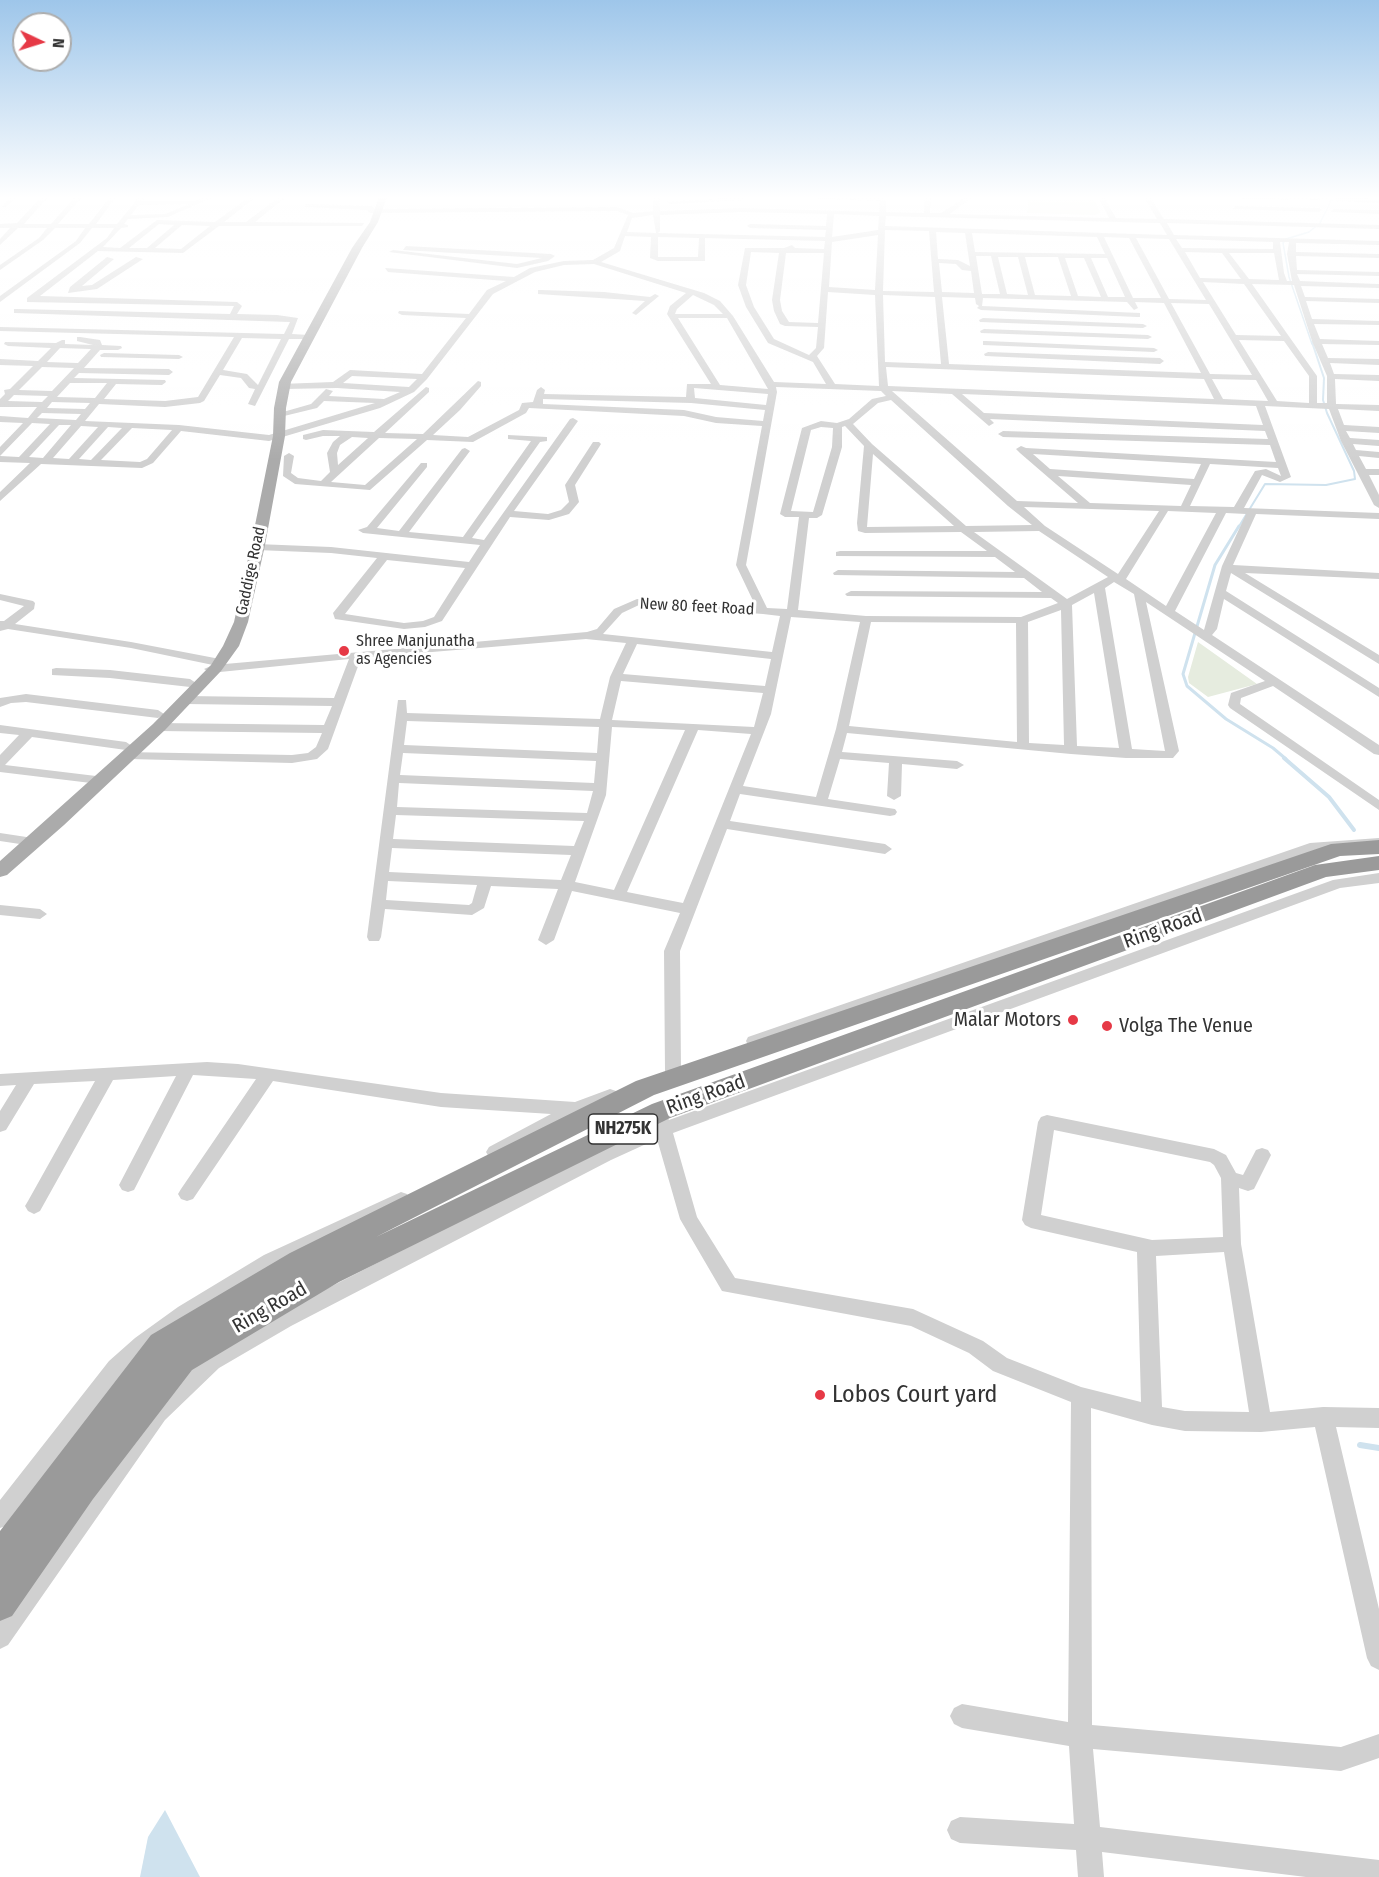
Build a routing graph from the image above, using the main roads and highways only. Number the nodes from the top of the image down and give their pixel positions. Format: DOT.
graph roads {
  1 [pos="331,285"];
  2 [pos="333,285"];
  3 [pos="305,337"];
  4 [pos="274,437"];
  5 [pos="211,665"];
  6 [pos="159,720"];
  7 [pos="128,750"];
  8 [pos="26,841"];
  9 [pos="1379,847"];
  10 [pos="0,856"];
  11 [pos="1379,863"];
  12 [pos="0,871"];
  13 [pos="0,1558"];
  14 [pos="0,1604"];
  1 -- 3 [label="main road, Gaddige Road"];
  2 -- 3 [label="main road, Gaddige Road"];
  3 -- 4 [label="main road, Gaddige Road"];
  3 -- 4 [label="main road, Gaddige Road"];
  4 -- 5 [label="main road, Gaddige Road"];
  4 -- 5 [label="main road, Gaddige Road"];
  5 -- 6 [label="main road, Gaddige Road"];
  5 -- 6 [label="main road, Gaddige Road"];
  6 -- 7 [label="main road, Gaddige Road"];
  7 -- 8 [label="main road, Gaddige Road"];
  7 -- 8 [label="main road, Gaddige Road"];
  8 -- 10 [label="main road, Gaddige Road"];
  8 -- 12 [label="main road, Gaddige Road"];
  9 -- 13 [label="highway, Ring Road / NH275K"];
  11 -- 14 [label="highway, Ring Road / NH275K"];
}
